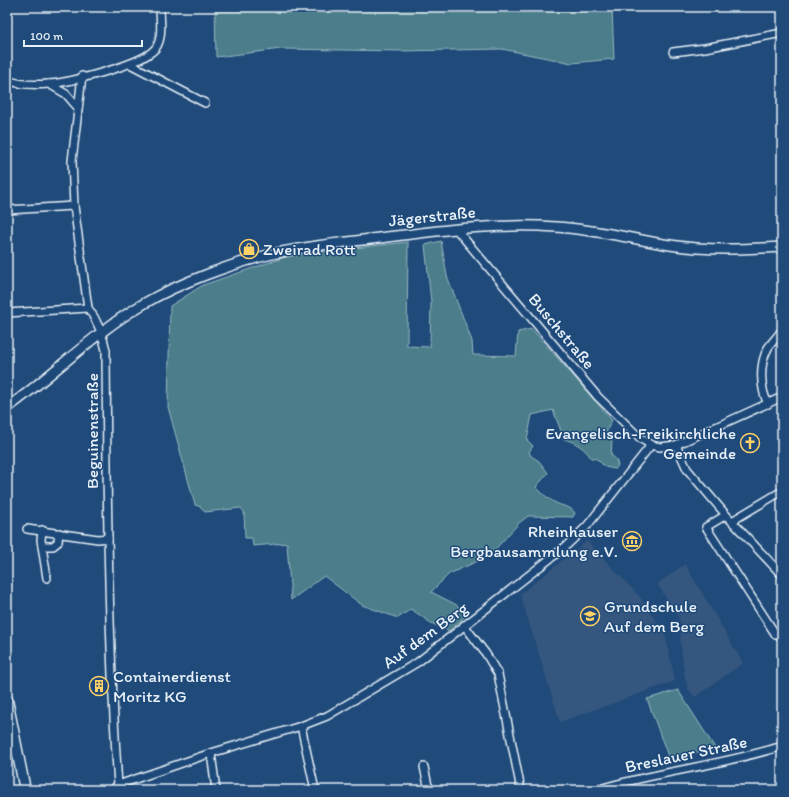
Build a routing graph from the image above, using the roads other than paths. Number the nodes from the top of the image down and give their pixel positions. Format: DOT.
graph roads {
  1 [pos="160,7"];
  2 [pos="782,33"];
  3 [pos="673,52"];
  4 [pos="130,64"];
  5 [pos="82,76"];
  6 [pos="7,80"];
  7 [pos="49,84"];
  8 [pos="205,103"];
  9 [pos="78,108"];
  10 [pos="74,206"];
  11 [pos="7,210"];
  12 [pos="456,229"];
  13 [pos="782,247"];
  14 [pos="88,308"];
  15 [pos="7,313"];
  16 [pos="101,330"];
  17 [pos="782,330"];
  18 [pos="782,398"];
  19 [pos="768,404"];
  20 [pos="7,408"];
  21 [pos="651,445"];
  22 [pos="676,445"];
  23 [pos="782,491"];
  24 [pos="726,515"];
  25 [pos="732,521"];
  26 [pos="27,529"];
  27 [pos="42,530"];
  28 [pos="59,533"];
  29 [pos="108,538"];
  30 [pos="42,546"];
  31 [pos="782,575"];
  32 [pos="47,578"];
  33 [pos="464,625"];
  34 [pos="776,635"];
  35 [pos="7,700"];
  36 [pos="301,726"];
  37 [pos="782,746"];
  38 [pos="211,753"];
  39 [pos="424,767"];
  40 [pos="620,786"];
  41 [pos="119,788"];
  42 [pos="25,790"];
  43 [pos="111,790"];
  44 [pos="216,790"];
  45 [pos="314,790"];
  46 [pos="429,790"];
  47 [pos="522,790"];
  48 [pos="596,790"];
  1 -- 4 [label="street"];
  2 -- 3 [label="street"];
  4 -- 5 [label="street"];
  4 -- 8 [label="street"];
  5 -- 7 [label="street"];
  5 -- 9 [label="street, Beguinenstraße"];
  6 -- 7 [label="street"];
  7 -- 9 [label="street"];
  9 -- 10 [label="street, Beguinenstraße"];
  10 -- 11 [label="street"];
  10 -- 14 [label="street, Beguinenstraße"];
  12 -- 13 [label="street, Jägerstraße"];
  12 -- 16 [label="street, Jägerstraße"];
  12 -- 21 [label="street, Buschstraße"];
  14 -- 15 [label="street"];
  14 -- 16 [label="street, Beguinenstraße"];
  16 -- 20 [label="street, Jägerstraße"];
  16 -- 29 [label="street, Beguinenstraße"];
  17 -- 19 [label="street"];
  18 -- 19 [label="street"];
  19 -- 22 [label="street"];
  21 -- 22 [label="street"];
  21 -- 33 [label="street, Auf dem Berg"];
  22 -- 24 [label="street"];
  23 -- 25 [label="street"];
  24 -- 25 [label="street"];
  24 -- 34 [label="street"];
  25 -- 31 [label="street"];
  26 -- 27 [label="street"];
  27 -- 28 [label="street"];
  27 -- 30 [label="street"];
  28 -- 29 [label="street"];
  28 -- 30 [label="street"];
  29 -- 41 [label="street, Beguinenstraße"];
  30 -- 32 [label="street"];
  33 -- 36 [label="street, Auf dem Berg"];
  33 -- 47 [label="street"];
  35 -- 42 [label="main road"];
  36 -- 38 [label="street, Auf dem Berg"];
  36 -- 45 [label="street"];
  37 -- 40 [label="street, Breslauer Straße"];
  38 -- 41 [label="street, Auf dem Berg"];
  38 -- 44 [label="street"];
  39 -- 46 [label="street"];
  40 -- 48 [label="street, Breslauer Straße"];
  41 -- 43 [label="street, Auf dem Berg"];
}
